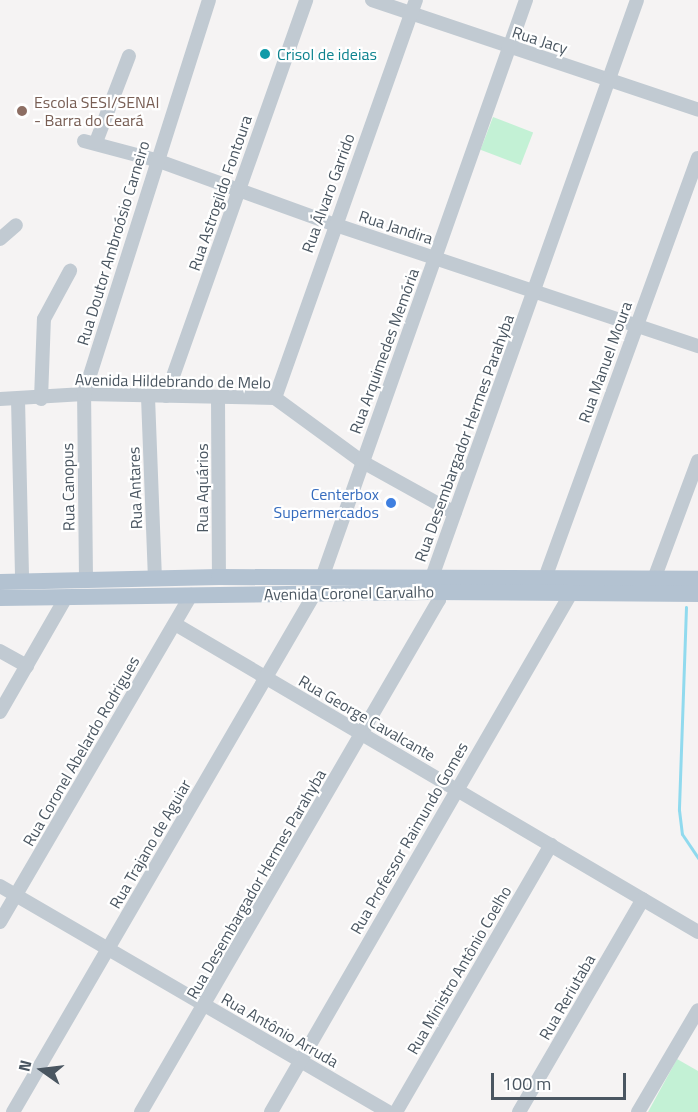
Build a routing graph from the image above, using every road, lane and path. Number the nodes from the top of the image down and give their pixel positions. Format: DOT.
graph roads {
  1 [pos="209,0"];
  2 [pos="306,0"];
  3 [pos="372,0"];
  4 [pos="526,0"];
  5 [pos="637,0"];
  6 [pos="414,7"];
  7 [pos="509,48"];
  8 [pos="129,56"];
  9 [pos="609,80"];
  10 [pos="698,110"];
  11 [pos="698,158"];
  12 [pos="156,160"];
  13 [pos="239,189"];
  14 [pos="333,224"];
  15 [pos="16,225"];
  16 [pos="0,239"];
  17 [pos="435,258"];
  18 [pos="70,271"];
  19 [pos="534,292"];
  20 [pos="637,323"];
  21 [pos="698,346"];
  22 [pos="84,394"];
  23 [pos="148,396"];
  24 [pos="166,396"];
  25 [pos="218,398"];
  26 [pos="275,398"];
  27 [pos="0,399"];
  28 [pos="18,399"];
  29 [pos="41,399"];
  30 [pos="361,461"];
  31 [pos="698,461"];
  32 [pos="455,513"];
  33 [pos="219,577"];
  34 [pos="545,578"];
  35 [pos="86,579"];
  36 [pos="155,579"];
  37 [pos="698,579"];
  38 [pos="22,581"];
  39 [pos="0,582"];
  40 [pos="434,584"];
  41 [pos="656,584"];
  42 [pos="318,586"];
  43 [pos="571,587"];
  44 [pos="698,594"];
  45 [pos="191,595"];
  46 [pos="66,597"];
  47 [pos="0,598"];
  48 [pos="175,624"];
  49 [pos="0,651"];
  50 [pos="27,666"];
  51 [pos="265,677"];
  52 [pos="0,712"];
  53 [pos="362,735"];
  54 [pos="455,789"];
  55 [pos="551,845"];
  56 [pos="0,886"];
  57 [pos="16,895"];
  58 [pos="643,900"];
  59 [pos="0,922"];
  60 [pos="698,932"];
  61 [pos="108,950"];
  62 [pos="204,1006"];
  63 [pos="698,1010"];
  64 [pos="301,1061"];
  65 [pos="13,1112"];
  66 [pos="141,1112"];
  67 [pos="271,1112"];
  68 [pos="389,1112"];
  69 [pos="396,1112"];
  70 [pos="519,1112"];
  71 [pos="638,1112"];
  1 -- 12 [label="street, Rua Doutor Ambroósio Carneiro"];
  2 -- 13 [label="street, Rua Astrogildo Fontoura"];
  3 -- 6 [label="street, Rua Jacy"];
  4 -- 7 [label="street, Rua Arquimedes Memória"];
  5 -- 9 [label="street, Rua Desembargador Hermes Parahyba"];
  6 -- 7 [label="street, Rua Jacy"];
  6 -- 14 [label="street, Rua Álvaro Garrido"];
  7 -- 9 [label="street, Rua Jacy"];
  7 -- 17 [label="street, Rua Arquimedes Memória"];
  8 -- 12 [label="street, Rua Jandira"];
  9 -- 10 [label="street, Rua Jacy"];
  9 -- 19 [label="street, Rua Desembargador Hermes Parahyba"];
  11 -- 20 [label="street, Rua Manuel Moura"];
  12 -- 13 [label="street, Rua Jandira"];
  12 -- 22 [label="street, Rua Doutor Ambroósio Carneiro"];
  13 -- 14 [label="street, Rua Jandira"];
  13 -- 24 [label="street, Rua Astrogildo Fontoura"];
  14 -- 17 [label="street, Rua Jandira"];
  14 -- 26 [label="street, Rua Álvaro Garrido"];
  15 -- 16 [label="street"];
  17 -- 19 [label="street, Rua Jandira"];
  17 -- 30 [label="street, Rua Arquimedes Memória"];
  18 -- 29 [label="street"];
  19 -- 20 [label="street, Rua Jandira"];
  19 -- 32 [label="street, Rua Desembargador Hermes Parahyba"];
  20 -- 21 [label="street, Rua Jandira"];
  20 -- 34 [label="street, Rua Manuel Moura"];
  22 -- 23 [label="street, Avenida Hildebrando de Melo"];
  22 -- 29 [label="street, Avenida Hildebrando de Melo"];
  22 -- 35 [label="street, Rua Canopus"];
  23 -- 24 [label="street, Avenida Hildebrando de Melo"];
  23 -- 36 [label="street, Rua Antares"];
  24 -- 25 [label="street, Avenida Hildebrando de Melo"];
  25 -- 26 [label="street, Avenida Hildebrando de Melo"];
  25 -- 33 [label="street, Rua Aquários"];
  26 -- 30 [label="street, Avenida Hildebrando de Melo"];
  27 -- 28 [label="street, Avenida Hildebrando de Melo"];
  28 -- 29 [label="street, Avenida Hildebrando de Melo"];
  28 -- 38 [label="street"];
  30 -- 32 [label="street, Avenida Hildebrando de Melo"];
  30 -- 42 [label="street, Rua Arquimedes Memória"];
  31 -- 41 [label="street"];
  32 -- 40 [label="street, Rua Desembargador Hermes Parahyba"];
  33 -- 36 [label="main road, Avenida Coronel Carvalho"];
  33 -- 42 [label="main road, Avenida Coronel Carvalho"];
  34 -- 40 [label="main road, Avenida Coronel Carvalho"];
  34 -- 43 [label="main road, Avenida Coronel Carvalho"];
  35 -- 36 [label="main road, Avenida Coronel Carvalho"];
  35 -- 38 [label="main road, Avenida Coronel Carvalho"];
  37 -- 41 [label="main road, Avenida Coronel Carvalho"];
  38 -- 39 [label="main road, Avenida Coronel Carvalho"];
  40 -- 42 [label="main road, Avenida Coronel Carvalho"];
  40 -- 43 [label="main road, Avenida Coronel Carvalho"];
  40 -- 53 [label="street, Rua Desembargador Hermes Parahyba"];
  41 -- 43 [label="main road, Avenida Coronel Carvalho"];
  41 -- 44 [label="main road, Avenida Coronel Carvalho"];
  42 -- 45 [label="main road, Avenida Coronel Carvalho"];
  42 -- 51 [label="street, Rua Trajano de Aguiar"];
  43 -- 54 [label="street, Rua Professor Raimundo Gomes"];
  45 -- 46 [label="main road, Avenida Coronel Carvalho"];
  45 -- 48 [label="street, Rua Coronel Abelardo Rodrigues"];
  46 -- 47 [label="main road, Avenida Coronel Carvalho"];
  46 -- 50 [label="street"];
  48 -- 51 [label="street, Rua George Cavalcante"];
  48 -- 57 [label="street, Rua Coronel Abelardo Rodrigues"];
  49 -- 50 [label="street"];
  50 -- 52 [label="street"];
  51 -- 53 [label="street, Rua George Cavalcante"];
  51 -- 61 [label="street, Rua Trajano de Aguiar"];
  53 -- 54 [label="street, Rua George Cavalcante"];
  53 -- 62 [label="street, Rua Desembargador Hermes Parahyba"];
  54 -- 55 [label="street, Rua George Cavalcante"];
  54 -- 64 [label="street, Rua Professor Raimundo Gomes"];
  55 -- 58 [label="street, Rua George Cavalcante"];
  55 -- 69 [label="street, Rua Ministro Antônio Coelho"];
  56 -- 57 [label="street, Rua Antônio Arruda"];
  57 -- 59 [label="street, Rua Coronel Abelardo Rodrigues"];
  57 -- 61 [label="street, Rua Antônio Arruda"];
  58 -- 60 [label="street, Rua George Cavalcante"];
  58 -- 70 [label="street, Rua Reriutaba"];
  61 -- 62 [label="street, Rua Antônio Arruda"];
  61 -- 65 [label="street, Rua Trajano de Aguiar"];
  62 -- 64 [label="street, Rua Antônio Arruda"];
  62 -- 66 [label="street, Rua Desembargador Hermes Parahyba"];
  63 -- 71 [label="street"];
  64 -- 67 [label="street, Rua Professor Raimundo Gomes"];
  64 -- 68 [label="street, Rua Antônio Arruda"];
}
